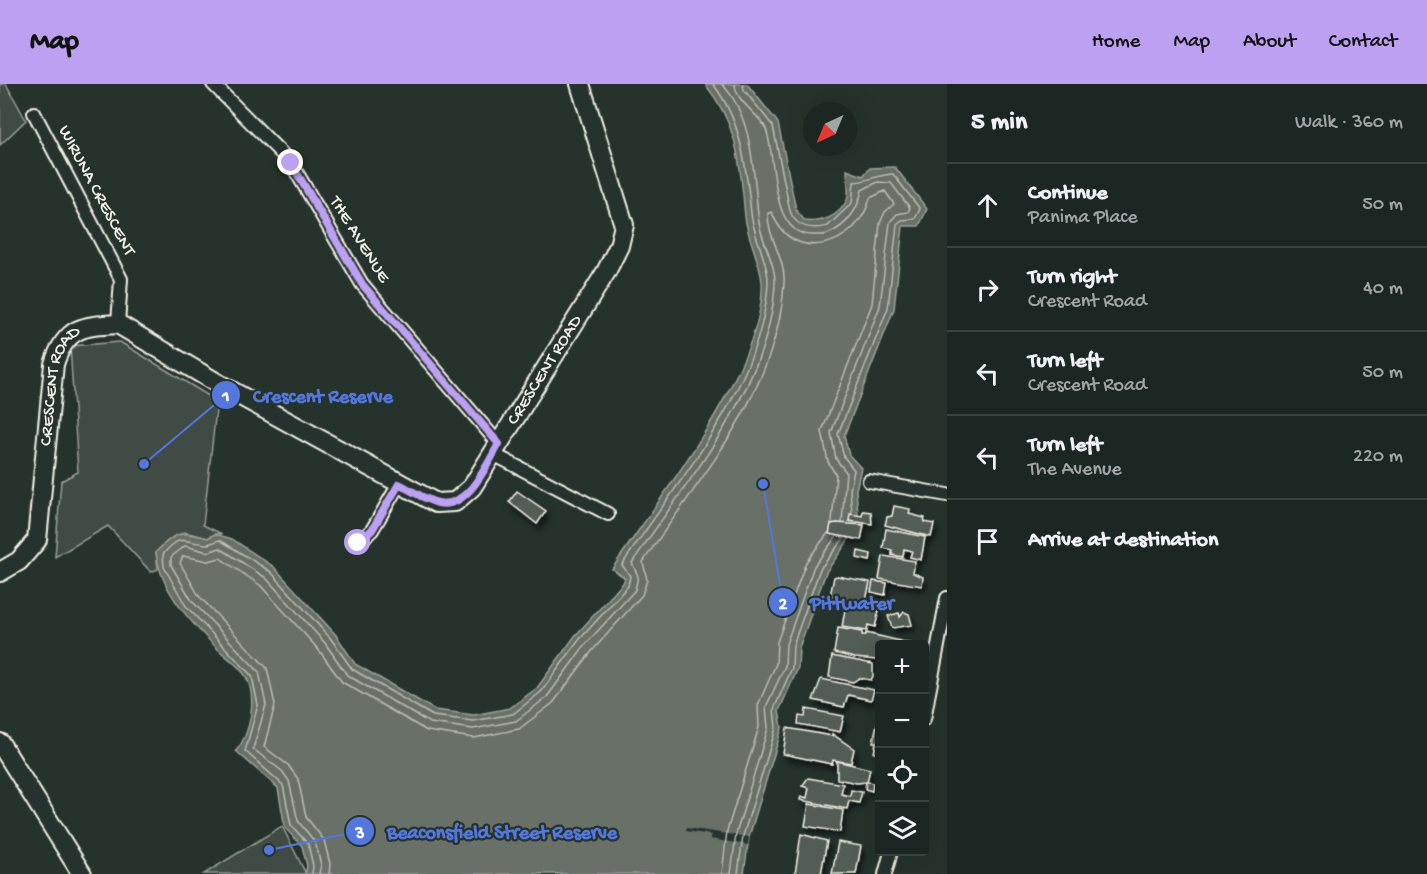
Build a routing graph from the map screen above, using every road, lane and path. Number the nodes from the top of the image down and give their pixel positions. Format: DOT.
graph roads {
  1 [pos="213,84"];
  2 [pos="580,84"];
  3 [pos="34,113"];
  4 [pos="118,324"];
  5 [pos="496,449"];
  6 [pos="869,481"];
  7 [pos="399,484"];
  8 [pos="947,495"];
  9 [pos="608,514"];
  10 [pos="358,543"];
  11 [pos="0,572"];
  12 [pos="947,598"];
  13 [pos="929,694"];
  14 [pos="0,743"];
  15 [pos="890,856"];
  16 [pos="82,874"];
  17 [pos="885,874"];
  1 -- 5 [label="street, THE AVENUE"];
  2 -- 5 [label="street, CRESCENT ROAD"];
  3 -- 4 [label="street, WIRUNA CRESCENT"];
  4 -- 7 [label="street, CRESCENT ROAD"];
  4 -- 11 [label="street, CRESCENT ROAD"];
  5 -- 7 [label="street, CRESCENT ROAD"];
  5 -- 9 [label="street, THE AVENUE"];
  6 -- 8 [label="street"];
  7 -- 10 [label="street"];
  12 -- 13 [label="street"];
  14 -- 16 [label="street"];
  15 -- 17 [label="street"];
}
